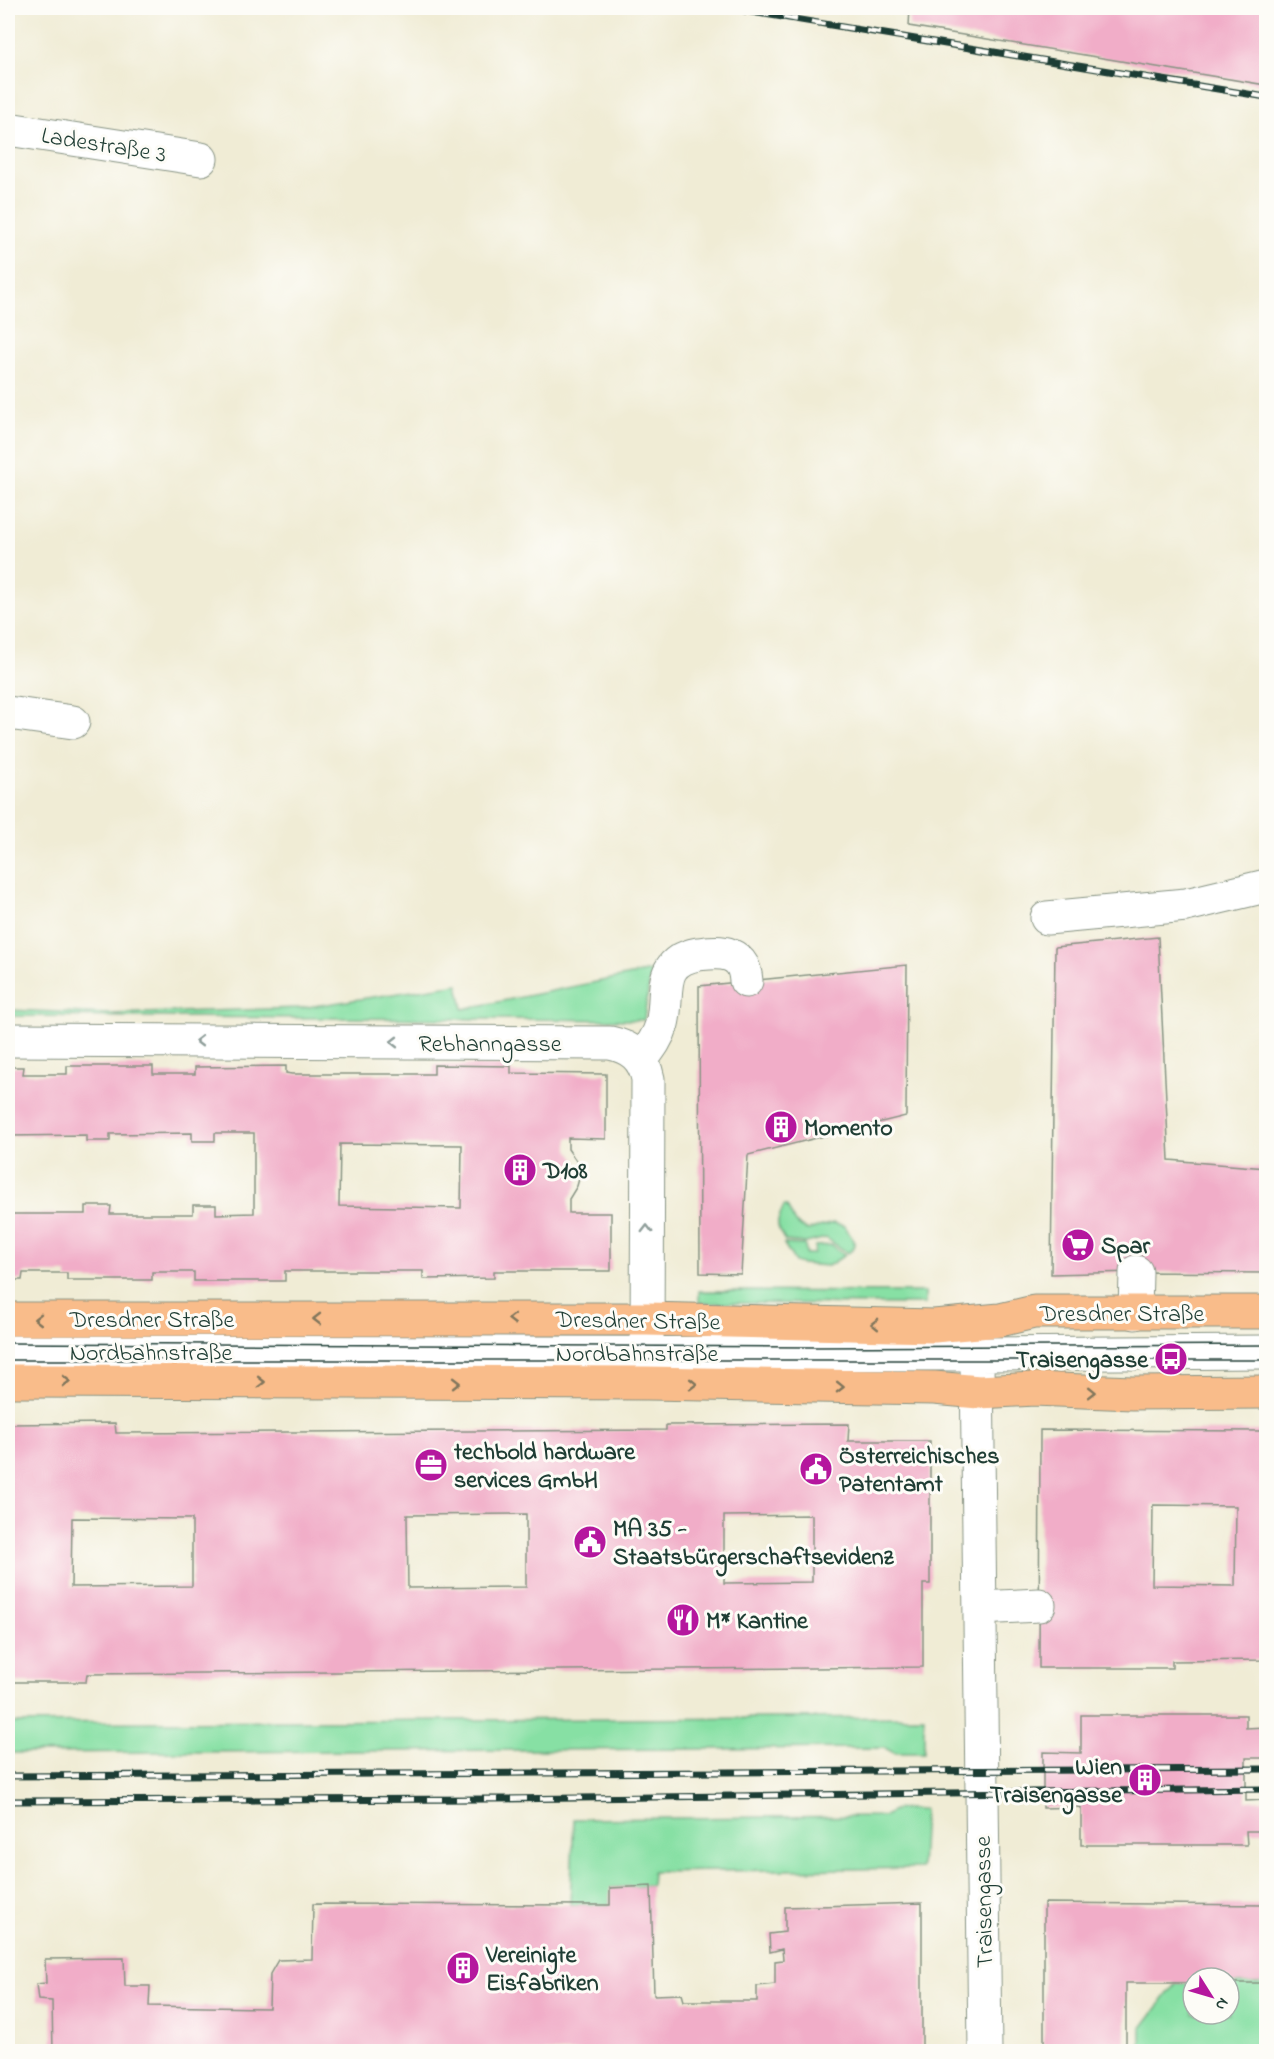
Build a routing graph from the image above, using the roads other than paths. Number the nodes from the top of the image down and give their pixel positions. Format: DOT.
graph roads {
  1 [pos="8,129"];
  2 [pos="201,159"];
  3 [pos="8,712"];
  4 [pos="73,722"];
  5 [pos="1266,886"];
  6 [pos="1047,918"];
  7 [pos="746,981"];
  8 [pos="8,1041"];
  9 [pos="641,1060"];
  10 [pos="1136,1272"];
  11 [pos="1135,1312"];
  12 [pos="1266,1312"];
  13 [pos="8,1319"];
  14 [pos="647,1319"];
  15 [pos="976,1322"];
  16 [pos="8,1352"];
  17 [pos="1266,1352"];
  18 [pos="977,1354"];
  19 [pos="647,1368"];
  20 [pos="8,1381"];
  21 [pos="979,1392"];
  22 [pos="1266,1392"];
  23 [pos="1040,1605"];
  24 [pos="980,1608"];
  25 [pos="985,2052"];
  1 -- 2 [label="street, Ladestraße 3"];
  3 -- 4 [label="street"];
  5 -- 6 [label="street"];
  7 -- 9 [label="street"];
  9 -- 8 [label="street, Rebhanngasse, one-way"];
  14 -- 9 [label="street, one-way"];
  10 -- 11 [label="street"];
  11 -- 12 [label="main road, Dresdner Straße"];
  11 -- 15 [label="main road, Dresdner Straße"];
  14 -- 13 [label="main road, Dresdner Straße, one-way"];
  15 -- 14 [label="main road, Dresdner Straße, one-way"];
  14 -- 19 [label="street"];
  15 -- 18 [label="street, Traisengasse"];
  16 -- 19 [label="street, Nordbahnstraße"];
  17 -- 18 [label="street, Nordbahnstraße"];
  18 -- 19 [label="street, Nordbahnstraße"];
  18 -- 21 [label="street, Traisengasse"];
  20 -- 19 [label="main road, one-way"];
  19 -- 21 [label="main road, one-way"];
  21 -- 22 [label="main road, one-way"];
  21 -- 24 [label="street, Traisengasse"];
  23 -- 24 [label="street"];
  24 -- 25 [label="street, Traisengasse"];
}
